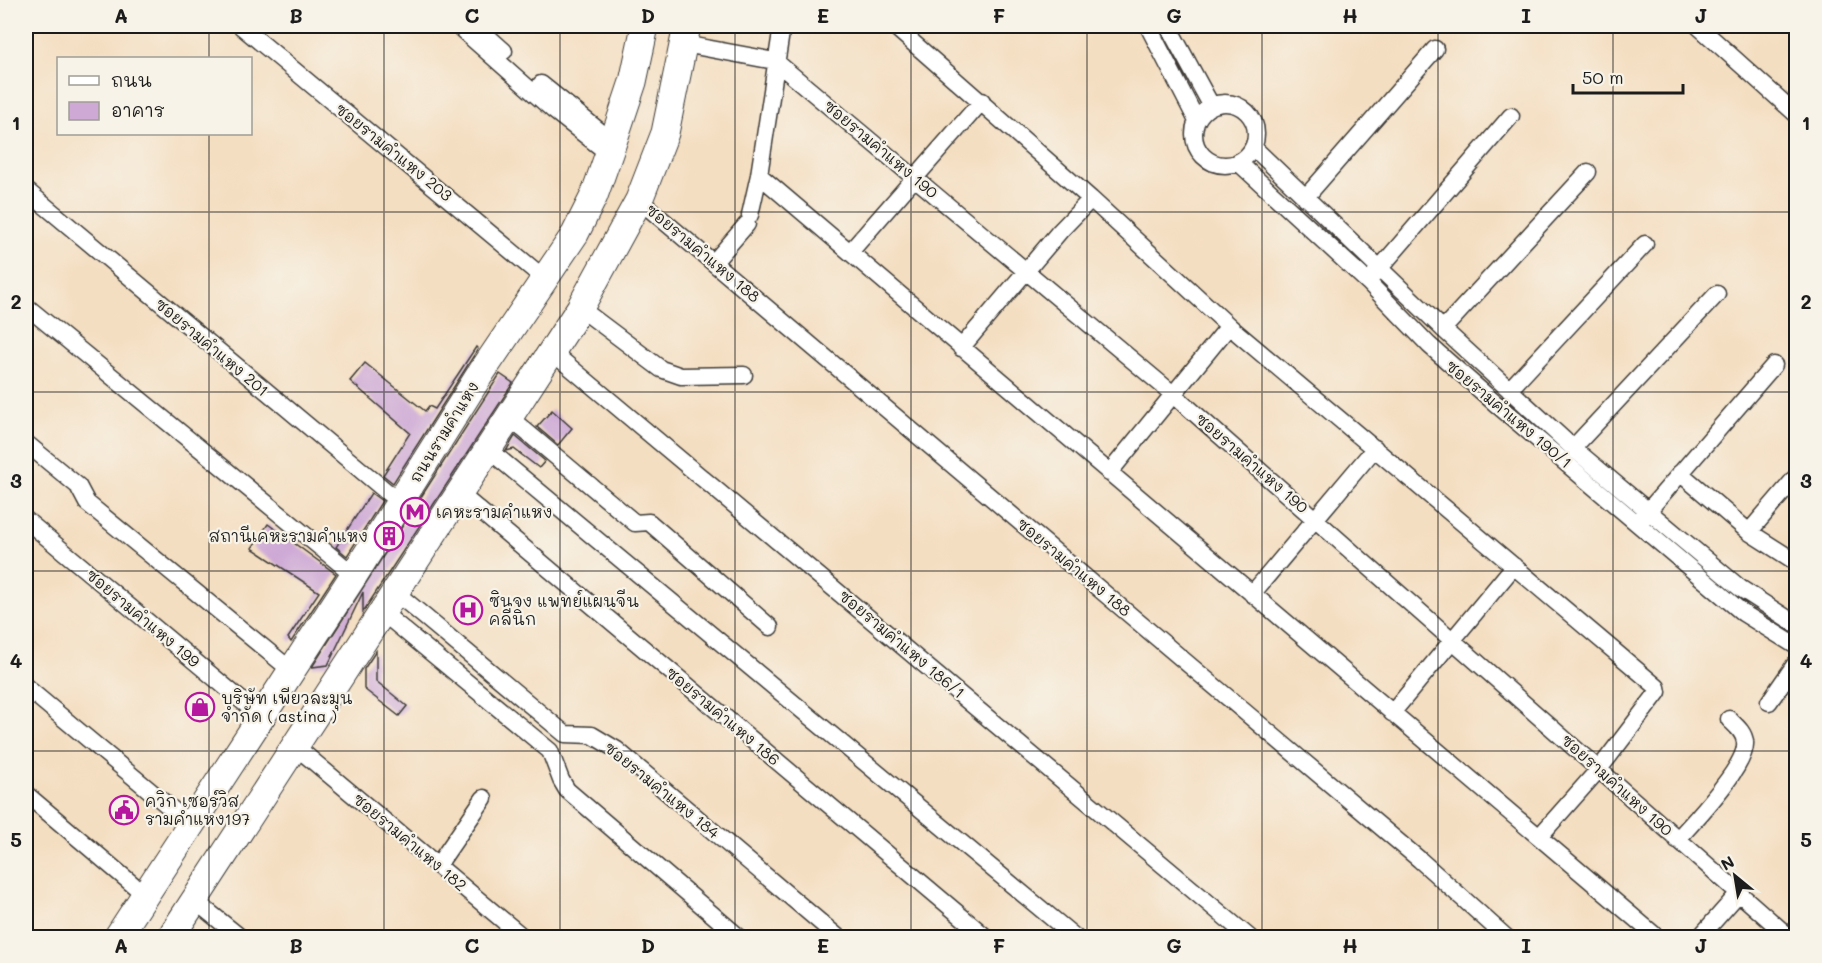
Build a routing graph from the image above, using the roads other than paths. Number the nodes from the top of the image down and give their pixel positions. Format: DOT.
graph roads {
  1 [pos="241,26"];
  2 [pos="458,26"];
  3 [pos="476,26"];
  4 [pos="645,26"];
  5 [pos="782,26"];
  6 [pos="894,26"];
  7 [pos="1148,26"];
  8 [pos="1168,26"];
  9 [pos="1698,26"];
  10 [pos="685,35"];
  11 [pos="1436,49"];
  12 [pos="775,61"];
  13 [pos="982,101"];
  14 [pos="557,105"];
  15 [pos="1211,105"];
  16 [pos="1797,114"];
  17 [pos="1511,116"];
  18 [pos="1197,121"];
  19 [pos="611,147"];
  20 [pos="1253,147"];
  21 [pos="1238,162"];
  22 [pos="1588,172"];
  23 [pos="759,176"];
  24 [pos="915,177"];
  25 [pos="26,190"];
  26 [pos="1305,198"];
  27 [pos="1091,199"];
  28 [pos="639,200"];
  29 [pos="1645,244"];
  30 [pos="850,252"];
  31 [pos="715,261"];
  32 [pos="1379,269"];
  33 [pos="1024,272"];
  34 [pos="546,280"];
  35 [pos="1368,282"];
  36 [pos="1717,294"];
  37 [pos="26,306"];
  38 [pos="580,308"];
  39 [pos="1230,326"];
  40 [pos="1443,329"];
  41 [pos="961,348"];
  42 [pos="552,352"];
  43 [pos="1774,365"];
  44 [pos="744,375"];
  45 [pos="1509,390"];
  46 [pos="1174,395"];
  47 [pos="510,418"];
  48 [pos="26,443"];
  49 [pos="1375,448"];
  50 [pos="1573,448"];
  51 [pos="489,450"];
  52 [pos="1109,473"];
  53 [pos="1680,473"];
  54 [pos="1797,477"];
  55 [pos="460,494"];
  56 [pos="399,502"];
  57 [pos="1648,511"];
  58 [pos="1315,518"];
  59 [pos="26,520"];
  60 [pos="1637,524"];
  61 [pos="1749,532"];
  62 [pos="1797,562"];
  63 [pos="1514,566"];
  64 [pos="354,575"];
  65 [pos="1252,594"];
  66 [pos="389,602"];
  67 [pos="1797,624"];
  68 [pos="770,627"];
  69 [pos="1454,640"];
  70 [pos="1797,646"];
  71 [pos="1797,663"];
  72 [pos="486,666"];
  73 [pos="292,671"];
  74 [pos="471,684"];
  75 [pos="26,687"];
  76 [pos="1769,702"];
  77 [pos="1392,713"];
  78 [pos="260,716"];
  79 [pos="1729,719"];
  80 [pos="565,734"];
  81 [pos="295,746"];
  82 [pos="550,751"];
  83 [pos="1600,768"];
  84 [pos="26,794"];
  85 [pos="484,798"];
  86 [pos="191,825"];
  87 [pos="1539,837"];
  88 [pos="1677,840"];
  89 [pos="438,865"];
  90 [pos="144,894"];
  91 [pos="1738,894"];
  92 [pos="194,900"];
  93 [pos="117,938"];
  94 [pos="170,938"];
  95 [pos="241,938"];
  96 [pos="524,938"];
  97 [pos="740,938"];
  98 [pos="839,938"];
  99 [pos="987,938"];
  100 [pos="1076,938"];
  101 [pos="1250,938"];
  102 [pos="1507,938"];
  103 [pos="1658,938"];
  104 [pos="1699,938"];
  105 [pos="1790,938"];
  1 -- 34 [label="street, ซอยรามคำแหง 203"];
  2 -- 14 [label="street"];
  3 -- 14 [label="street"];
  4 -- 19 [label="main road, ถนนรามคำแหง"];
  5 -- 12 [label="street"];
  6 -- 13 [label="street"];
  7 -- 18 [label="street"];
  8 -- 15 [label="street"];
  9 -- 16 [label="street"];
  10 -- 12 [label="street, ซอยรามคำแหง 190"];
  10 -- 28 [label="main road"];
  11 -- 26 [label="street"];
  12 -- 23 [label="street"];
  12 -- 24 [label="street, ซอยรามคำแหง 190"];
  13 -- 24 [label="street"];
  13 -- 27 [label="street"];
  14 -- 19 [label="street"];
  15 -- 18 [label="street"];
  15 -- 20 [label="street"];
  17 -- 32 [label="street"];
  18 -- 21 [label="street"];
  19 -- 34 [label="main road, ถนนรามคำแหง"];
  20 -- 21 [label="street"];
  20 -- 26 [label="street, ซอยรามคำแหง 190/1"];
  21 -- 35 [label="street, ซอยรามคำแหง 190/1"];
  22 -- 40 [label="street"];
  23 -- 30 [label="street"];
  23 -- 31 [label="street"];
  24 -- 30 [label="street"];
  24 -- 33 [label="street, ซอยรามคำแหง 190"];
  25 -- 56 [label="street, ซอยรามคำแหง 201"];
  26 -- 32 [label="street, ซอยรามคำแหง 190/1"];
  27 -- 33 [label="street"];
  27 -- 39 [label="street"];
  28 -- 31 [label="street, ซอยรามคำแหง 188"];
  28 -- 38 [label="main road"];
  29 -- 45 [label="street"];
  30 -- 41 [label="street"];
  31 -- 102 [label="street, ซอยรามคำแหง 188"];
  32 -- 35 [label="street"];
  32 -- 40 [label="street, ซอยรามคำแหง 190/1"];
  33 -- 41 [label="street"];
  33 -- 46 [label="street, ซอยรามคำแหง 190"];
  34 -- 56 [label="main road, ถนนรามคำแหง"];
  35 -- 60 [label="street, ซอยรามคำแหง 190/1"];
  36 -- 50 [label="street"];
  37 -- 64 [label="street"];
  38 -- 42 [label="main road"];
  38 -- 44 [label="street"];
  39 -- 46 [label="street"];
  39 -- 49 [label="street"];
  40 -- 45 [label="street, ซอยรามคำแหง 190/1"];
  41 -- 52 [label="street"];
  42 -- 47 [label="main road"];
  42 -- 101 [label="street, ซอยรามคำแหง 186/1"];
  43 -- 53 [label="street"];
  45 -- 50 [label="street, ซอยรามคำแหง 190/1"];
  46 -- 52 [label="street"];
  46 -- 58 [label="street, ซอยรามคำแหง 190"];
  47 -- 51 [label="main road"];
  47 -- 68 [label="street"];
  48 -- 73 [label="street"];
  49 -- 58 [label="street"];
  49 -- 63 [label="street"];
  50 -- 57 [label="street, ซอยรามคำแหง 190/1"];
  51 -- 55 [label="main road"];
  51 -- 100 [label="street"];
  52 -- 65 [label="street"];
  53 -- 57 [label="street"];
  53 -- 61 [label="street"];
  54 -- 61 [label="street"];
  55 -- 66 [label="main road"];
  55 -- 99 [label="street, ซอยรามคำแหง 186"];
  56 -- 64 [label="main road, ถนนรามคำแหง"];
  57 -- 60 [label="street"];
  57 -- 67 [label="street, ซอยรามคำแหง 190/1"];
  58 -- 65 [label="street"];
  58 -- 69 [label="street, ซอยรามคำแหง 190"];
  59 -- 78 [label="street, ซอยรามคำแหง 199"];
  60 -- 70 [label="street, ซอยรามคำแหง 190/1"];
  61 -- 62 [label="street"];
  63 -- 69 [label="street"];
  63 -- 83 [label="street"];
  64 -- 73 [label="main road, ถนนรามคำแหง"];
  65 -- 77 [label="street"];
  66 -- 72 [label="street"];
  66 -- 74 [label="street"];
  66 -- 81 [label="main road"];
  69 -- 77 [label="street"];
  69 -- 83 [label="street, ซอยรามคำแหง 190"];
  71 -- 76 [label="street"];
  72 -- 74 [label="street"];
  72 -- 80 [label="street"];
  73 -- 78 [label="main road, ถนนรามคำแหง"];
  74 -- 82 [label="street"];
  75 -- 86 [label="street"];
  77 -- 87 [label="street"];
  78 -- 86 [label="main road, ถนนรามคำแหง"];
  79 -- 88 [label="street"];
  80 -- 82 [label="street"];
  80 -- 98 [label="street, ซอยรามคำแหง 184"];
  81 -- 89 [label="street, ซอยรามคำแหง 182"];
  81 -- 92 [label="main road"];
  82 -- 97 [label="street"];
  83 -- 87 [label="street"];
  83 -- 88 [label="street, ซอยรามคำแหง 190"];
  84 -- 90 [label="street"];
  85 -- 89 [label="street"];
  86 -- 90 [label="main road, ถนนรามคำแหง"];
  87 -- 103 [label="street"];
  88 -- 91 [label="street, ซอยรามคำแหง 190"];
  89 -- 96 [label="street, ซอยรามคำแหง 182"];
  90 -- 93 [label="main road, ถนนรามคำแหง"];
  91 -- 104 [label="street"];
  91 -- 105 [label="street, ซอยรามคำแหง 190"];
  92 -- 94 [label="main road"];
  92 -- 95 [label="street"];
}
